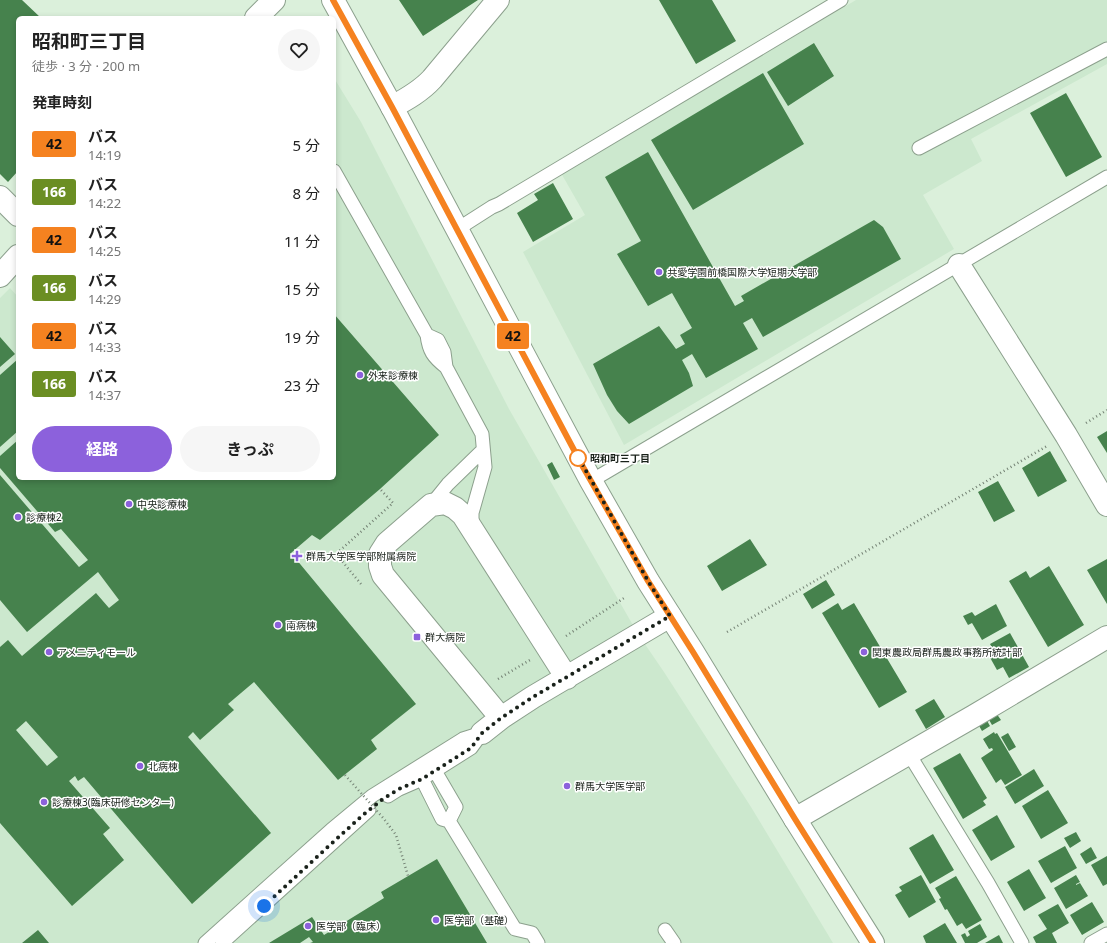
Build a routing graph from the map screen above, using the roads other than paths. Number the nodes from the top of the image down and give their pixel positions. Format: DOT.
graph roads {
  1 [pos="274,0"];
  2 [pos="333,0"];
  3 [pos="498,0"];
  4 [pos="841,0"];
  5 [pos="258,16"];
  6 [pos="1107,49"];
  7 [pos="392,107"];
  8 [pos="919,148"];
  9 [pos="336,175"];
  10 [pos="1107,177"];
  11 [pos="0,197"];
  12 [pos="16,213"];
  13 [pos="456,230"];
  14 [pos="16,258"];
  15 [pos="959,265"];
  16 [pos="0,276"];
  17 [pos="483,450"];
  18 [pos="591,481"];
  19 [pos="431,505"];
  20 [pos="1107,505"];
  21 [pos="472,528"];
  22 [pos="670,616"];
  23 [pos="1107,637"];
  24 [pos="567,678"];
  25 [pos="501,718"];
  26 [pos="482,733"];
  27 [pos="909,754"];
  28 [pos="435,771"];
  29 [pos="422,779"];
  30 [pos="795,819"];
  31 [pos="449,821"];
  32 [pos="665,930"];
  33 [pos="1107,934"];
  34 [pos="205,943"];
  35 [pos="222,943"];
  36 [pos="538,943"];
  37 [pos="674,943"];
  38 [pos="873,943"];
  39 [pos="1022,943"];
  40 [pos="1091,943"];
  1 -- 5 [label="street"];
  2 -- 7 [label="street"];
  3 -- 7 [label="street"];
  4 -- 13 [label="lane"];
  6 -- 8 [label="lane"];
  7 -- 13 [label="street"];
  9 -- 17 [label="lane"];
  10 -- 15 [label="lane"];
  11 -- 12 [label="street"];
  13 -- 18 [label="street"];
  14 -- 16 [label="street"];
  15 -- 18 [label="lane"];
  15 -- 20 [label="street"];
  17 -- 19 [label="lane"];
  17 -- 21 [label="lane"];
  18 -- 22 [label="street"];
  19 -- 21 [label="street"];
  19 -- 25 [label="street"];
  21 -- 24 [label="street"];
  22 -- 24 [label="street"];
  22 -- 30 [label="street"];
  23 -- 27 [label="street"];
  24 -- 25 [label="street"];
  25 -- 26 [label="street"];
  26 -- 28 [label="lane"];
  26 -- 34 [label="lane"];
  27 -- 30 [label="street"];
  27 -- 39 [label="lane"];
  28 -- 29 [label="lane"];
  28 -- 31 [label="lane"];
  29 -- 31 [label="lane"];
  29 -- 35 [label="lane"];
  30 -- 38 [label="street"];
  31 -- 36 [label="lane"];
  32 -- 37 [label="lane"];
  33 -- 40 [label="lane"];
}
